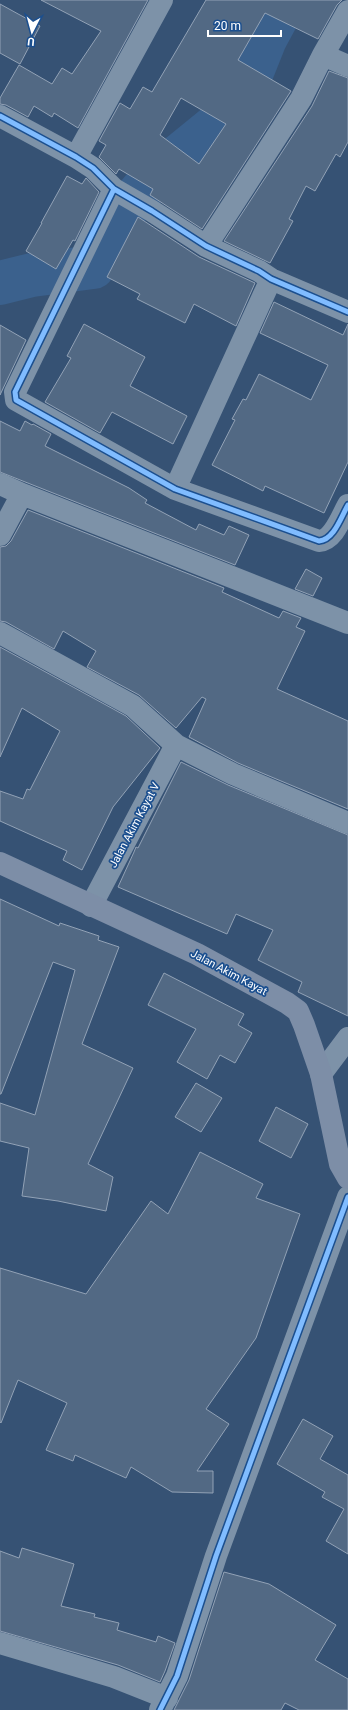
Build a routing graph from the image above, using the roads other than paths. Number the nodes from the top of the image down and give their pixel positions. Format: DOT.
graph roads {
  1 [pos="162,0"];
  2 [pos="348,11"];
  3 [pos="323,55"];
  4 [pos="348,66"];
  5 [pos="0,116"];
  6 [pos="76,157"];
  7 [pos="116,190"];
  8 [pos="206,246"];
  9 [pos="271,279"];
  10 [pos="348,312"];
  11 [pos="0,484"];
  12 [pos="175,489"];
  13 [pos="22,494"];
  14 [pos="348,505"];
  15 [pos="0,535"];
  16 [pos="348,623"];
  17 [pos="0,634"];
  18 [pos="176,745"];
  19 [pos="348,823"];
  20 [pos="0,863"];
  21 [pos="91,906"];
  22 [pos="348,1038"];
  23 [pos="321,1074"];
  24 [pos="348,1178"];
  25 [pos="348,1197"];
  26 [pos="0,1643"];
  27 [pos="164,1704"];
  1 -- 6 [label="street"];
  2 -- 3 [label="street"];
  3 -- 4 [label="street"];
  3 -- 8 [label="street"];
  5 -- 6 [label="street"];
  6 -- 7 [label="street"];
  7 -- 8 [label="street"];
  7 -- 12 [label="street"];
  8 -- 9 [label="street"];
  9 -- 10 [label="street"];
  9 -- 12 [label="street"];
  11 -- 13 [label="street"];
  12 -- 14 [label="street"];
  13 -- 15 [label="street"];
  13 -- 16 [label="street"];
  17 -- 18 [label="street"];
  18 -- 19 [label="street"];
  18 -- 21 [label="street, Jalan Akim Kayat V"];
  20 -- 21 [label="main road, Jalan Akim Kayat"];
  21 -- 23 [label="main road, Jalan Akim Kayat"];
  22 -- 23 [label="street"];
  23 -- 24 [label="main road, Jalan Akim Kayat"];
  25 -- 27 [label="street"];
  26 -- 27 [label="street"];
}
